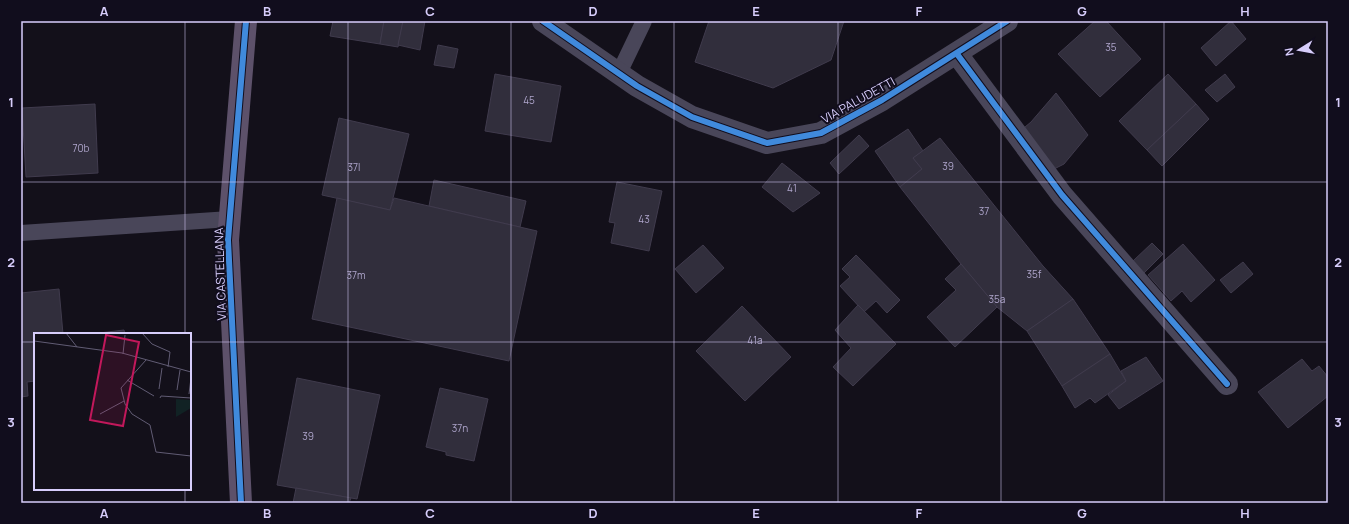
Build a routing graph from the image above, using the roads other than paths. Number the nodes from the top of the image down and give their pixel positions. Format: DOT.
graph roads {
  1 [pos="246,21"];
  2 [pos="543,21"];
  3 [pos="644,21"];
  4 [pos="1007,21"];
  5 [pos="957,54"];
  6 [pos="619,73"];
  7 [pos="230,219"];
  8 [pos="21,233"];
  9 [pos="1227,384"];
  10 [pos="242,503"];
  1 -- 7 [label="main road, VIA CASTELLANA"];
  2 -- 6 [label="street, VIA PALUDETTI"];
  3 -- 6 [label="lane"];
  4 -- 5 [label="street, VIA PALUDETTI"];
  5 -- 6 [label="street, VIA PALUDETTI"];
  5 -- 9 [label="street"];
  7 -- 8 [label="lane"];
  7 -- 10 [label="main road, VIA CASTELLANA"];
}
